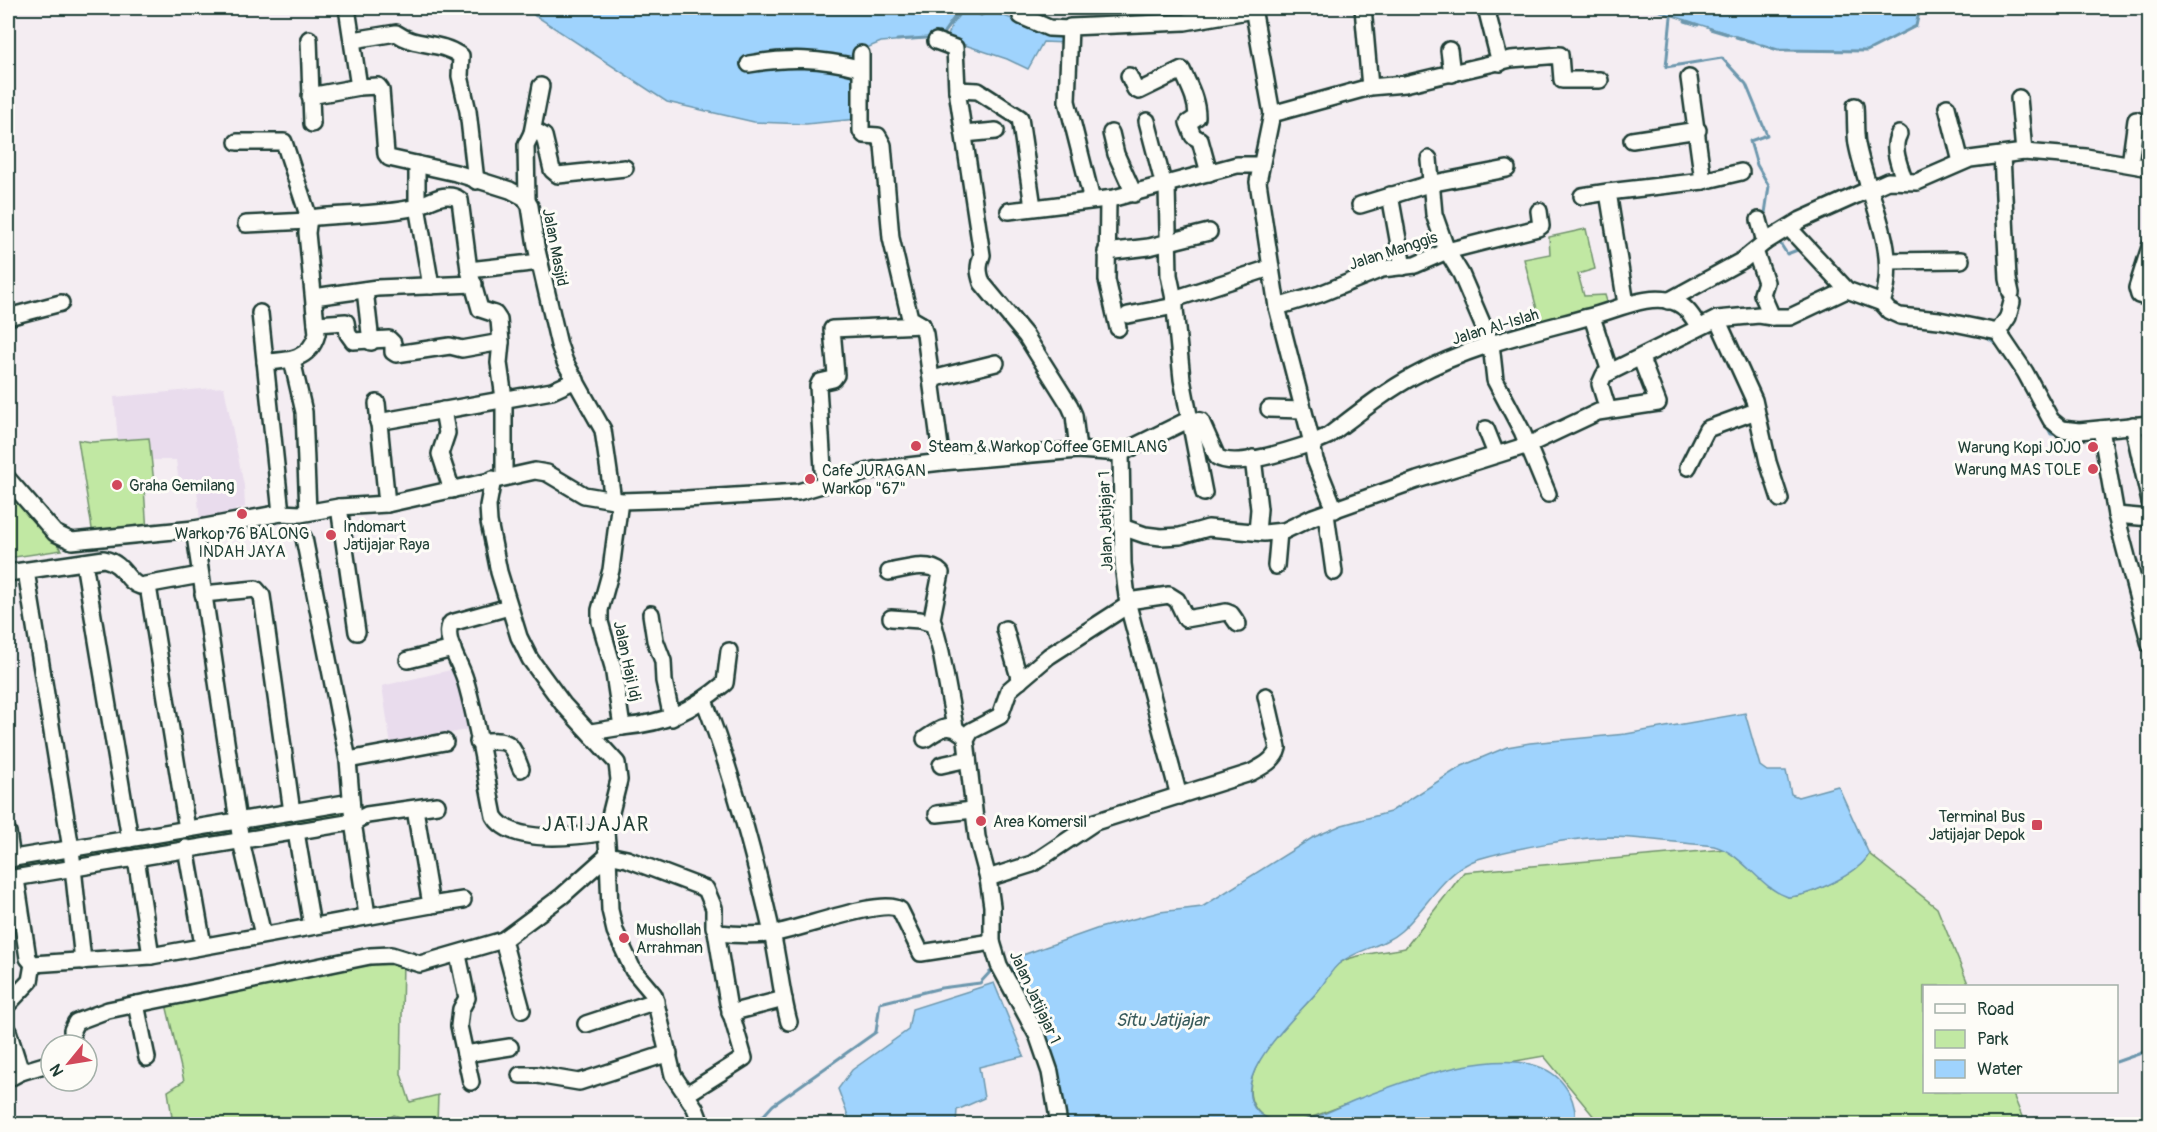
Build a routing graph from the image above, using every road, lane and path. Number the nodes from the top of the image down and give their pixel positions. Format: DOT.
graph roads {
  1 [pos="347,8"];
  2 [pos="1363,8"];
  3 [pos="1486,8"];
  4 [pos="1253,9"];
  5 [pos="1021,16"];
  6 [pos="1069,29"];
  7 [pos="309,39"];
  8 [pos="353,40"];
  9 [pos="936,41"];
  10 [pos="1449,50"];
  11 [pos="1500,63"];
  12 [pos="749,64"];
  13 [pos="1452,74"];
  14 [pos="1129,76"];
  15 [pos="1689,78"];
  16 [pos="1600,80"];
  17 [pos="541,86"];
  18 [pos="359,87"];
  19 [pos="1370,87"];
  20 [pos="957,90"];
  21 [pos="310,96"];
  22 [pos="2019,98"];
  23 [pos="1855,106"];
  24 [pos="1947,107"];
  25 [pos="1272,114"];
  26 [pos="2136,120"];
  27 [pos="1147,121"];
  28 [pos="312,124"];
  29 [pos="1698,130"];
  30 [pos="996,131"];
  31 [pos="532,133"];
  32 [pos="1111,133"];
  33 [pos="964,134"];
  34 [pos="1899,134"];
  35 [pos="1632,141"];
  36 [pos="237,142"];
  37 [pos="2024,152"];
  38 [pos="2002,154"];
  39 [pos="1429,159"];
  40 [pos="1961,162"];
  41 [pos="417,164"];
  42 [pos="2130,164"];
  43 [pos="1260,165"];
  44 [pos="625,168"];
  45 [pos="2150,168"];
  46 [pos="1507,169"];
  47 [pos="1741,172"];
  48 [pos="1209,173"];
  49 [pos="1904,180"];
  50 [pos="476,181"];
  51 [pos="1703,181"];
  52 [pos="1429,184"];
  53 [pos="1165,186"];
  54 [pos="1870,189"];
  55 [pos="1608,192"];
  56 [pos="1134,194"];
  57 [pos="1390,195"];
  58 [pos="1582,196"];
  59 [pos="1108,199"];
  60 [pos="1092,200"];
  61 [pos="527,201"];
  62 [pos="1360,205"];
  63 [pos="417,206"];
  64 [pos="1032,207"];
  65 [pos="1009,211"];
  66 [pos="1539,211"];
  67 [pos="309,219"];
  68 [pos="1759,220"];
  69 [pos="246,224"];
  70 [pos="1789,228"];
  71 [pos="1209,232"];
  72 [pos="1170,242"];
  73 [pos="1760,247"];
  74 [pos="2150,247"];
  75 [pos="1447,251"];
  76 [pos="1106,252"];
  77 [pos="1961,260"];
  78 [pos="1888,261"];
  79 [pos="540,262"];
  80 [pos="1403,267"];
  81 [pos="1270,268"];
  82 [pos="471,277"];
  83 [pos="431,286"];
  84 [pos="365,290"];
  85 [pos="1847,291"];
  86 [pos="314,297"];
  87 [pos="2150,298"];
  88 [pos="1668,301"];
  89 [pos="61,303"];
  90 [pos="1174,303"];
  91 [pos="1882,303"];
  92 [pos="1626,304"];
  93 [pos="1276,307"];
  94 [pos="260,313"];
  95 [pos="1128,315"];
  96 [pos="1592,316"];
  97 [pos="8,317"];
  98 [pos="1772,317"];
  99 [pos="1717,319"];
  100 [pos="316,324"];
  101 [pos="922,325"];
  102 [pos="1699,327"];
  103 [pos="1118,328"];
  104 [pos="1998,332"];
  105 [pos="371,342"];
  106 [pos="501,342"];
  107 [pos="1491,344"];
  108 [pos="1641,359"];
  109 [pos="292,360"];
  110 [pos="265,362"];
  111 [pos="996,363"];
  112 [pos="1610,372"];
  113 [pos="932,379"];
  114 [pos="576,380"];
  115 [pos="504,398"];
  116 [pos="377,403"];
  117 [pos="1269,409"];
  118 [pos="443,410"];
  119 [pos="1303,410"];
  120 [pos="1608,410"];
  121 [pos="1756,411"];
  122 [pos="1190,419"];
  123 [pos="378,422"];
  124 [pos="2150,424"];
  125 [pos="2133,425"];
  126 [pos="1486,429"];
  127 [pos="2101,429"];
  128 [pos="1312,443"];
  129 [pos="1528,445"];
  130 [pos="1078,450"];
  131 [pos="1120,453"];
  132 [pos="1496,454"];
  133 [pos="1253,458"];
  134 [pos="942,462"];
  135 [pos="1688,467"];
  136 [pos="498,478"];
  137 [pos="8,479"];
  138 [pos="824,485"];
  139 [pos="452,490"];
  140 [pos="1204,493"];
  141 [pos="1548,494"];
  142 [pos="1780,499"];
  143 [pos="617,500"];
  144 [pos="2150,502"];
  145 [pos="387,504"];
  146 [pos="339,507"];
  147 [pos="1330,512"];
  148 [pos="281,513"];
  149 [pos="308,513"];
  150 [pos="2116,515"];
  151 [pos="2150,518"];
  152 [pos="1122,527"];
  153 [pos="194,529"];
  154 [pos="1257,532"];
  155 [pos="1279,532"];
  156 [pos="304,538"];
  157 [pos="84,562"];
  158 [pos="1276,566"];
  159 [pos="26,571"];
  160 [pos="889,572"];
  161 [pos="1334,572"];
  162 [pos="8,573"];
  163 [pos="200,575"];
  164 [pos="148,586"];
  165 [pos="203,594"];
  166 [pos="1128,603"];
  167 [pos="509,607"];
  168 [pos="651,614"];
  169 [pos="891,618"];
  170 [pos="933,624"];
  171 [pos="1238,624"];
  172 [pos="1005,629"];
  173 [pos="357,632"];
  174 [pos="2150,645"];
  175 [pos="453,649"];
  176 [pos="729,651"];
  177 [pos="408,660"];
  178 [pos="1020,681"];
  179 [pos="1266,696"];
  180 [pos="704,700"];
  181 [pos="672,718"];
  182 [pos="622,727"];
  183 [pos="956,727"];
  184 [pos="591,732"];
  185 [pos="925,739"];
  186 [pos="966,740"];
  187 [pos="445,742"];
  188 [pos="478,742"];
  189 [pos="968,759"];
  190 [pos="348,760"];
  191 [pos="941,765"];
  192 [pos="521,769"];
  193 [pos="1179,796"];
  194 [pos="351,802"];
  195 [pos="437,805"];
  196 [pos="415,808"];
  197 [pos="973,810"];
  198 [pos="292,812"];
  199 [pos="937,814"];
  200 [pos="360,819"];
  201 [pos="239,820"];
  202 [pos="187,829"];
  203 [pos="8,832"];
  204 [pos="296,832"];
  205 [pos="606,832"];
  206 [pos="130,838"];
  207 [pos="241,841"];
  208 [pos="186,848"];
  209 [pos="71,849"];
  210 [pos="608,855"];
  211 [pos="136,858"];
  212 [pos="10,859"];
  213 [pos="73,867"];
  214 [pos="988,878"];
  215 [pos="12,879"];
  216 [pos="463,900"];
  217 [pos="431,905"];
  218 [pos="367,915"];
  219 [pos="312,926"];
  220 [pos="716,931"];
  221 [pos="772,934"];
  222 [pos="263,935"];
  223 [pos="503,940"];
  224 [pos="992,942"];
  225 [pos="203,945"];
  226 [pos="458,955"];
  227 [pos="151,956"];
  228 [pos="83,962"];
  229 [pos="33,964"];
  230 [pos="784,999"];
  231 [pos="656,1001"];
  232 [pos="8,1004"];
  233 [pos="136,1004"];
  234 [pos="522,1010"];
  235 [pos="730,1013"];
  236 [pos="789,1022"];
  237 [pos="586,1024"];
  238 [pos="8,1031"];
  239 [pos="72,1033"];
  240 [pos="510,1047"];
  241 [pos="669,1053"];
  242 [pos="465,1054"];
  243 [pos="147,1058"];
  244 [pos="39,1068"];
  245 [pos="520,1075"];
  246 [pos="14,1076"];
  247 [pos="471,1082"];
  248 [pos="687,1094"];
  249 [pos="701,1125"];
  250 [pos="1059,1125"];
  1 -- 8 [label="street"];
  2 -- 19 [label="street"];
  3 -- 11 [label="street"];
  4 -- 6 [label="street"];
  4 -- 25 [label="street"];
  5 -- 6 [label="street"];
  6 -- 60 [label="street"];
  7 -- 21 [label="street"];
  8 -- 18 [label="street"];
  8 -- 50 [label="street"];
  9 -- 20 [label="street"];
  10 -- 13 [label="street"];
  11 -- 13 [label="street"];
  11 -- 16 [label="street"];
  12 -- 101 [label="street"];
  13 -- 19 [label="street"];
  14 -- 48 [label="street"];
  15 -- 29 [label="street"];
  17 -- 31 [label="street"];
  18 -- 21 [label="street"];
  18 -- 41 [label="street, Jalan Masjid"];
  19 -- 25 [label="street"];
  20 -- 33 [label="street"];
  20 -- 64 [label="street"];
  21 -- 28 [label="street"];
  22 -- 37 [label="street"];
  23 -- 54 [label="street"];
  24 -- 40 [label="street"];
  25 -- 43 [label="street"];
  26 -- 42 [label="street"];
  27 -- 53 [label="street"];
  29 -- 35 [label="street"];
  29 -- 51 [label="street"];
  30 -- 33 [label="street"];
  31 -- 44 [label="street"];
  31 -- 61 [label="street"];
  32 -- 56 [label="street"];
  33 -- 130 [label="street"];
  34 -- 49 [label="street"];
  36 -- 67 [label="street"];
  37 -- 38 [label="street"];
  37 -- 42 [label="street"];
  38 -- 40 [label="street"];
  38 -- 104 [label="street"];
  39 -- 52 [label="street"];
  40 -- 49 [label="street"];
  41 -- 50 [label="street, Jalan Masjid"];
  41 -- 63 [label="street"];
  42 -- 45 [label="street"];
  43 -- 48 [label="street"];
  43 -- 81 [label="street"];
  46 -- 52 [label="street"];
  47 -- 51 [label="street"];
  48 -- 53 [label="street"];
  49 -- 54 [label="street"];
  50 -- 61 [label="street, Jalan Masjid"];
  51 -- 55 [label="street"];
  52 -- 57 [label="street"];
  52 -- 75 [label="street"];
  53 -- 56 [label="street"];
  53 -- 72 [label="street"];
  54 -- 70 [label="street"];
  54 -- 78 [label="street"];
  55 -- 58 [label="street"];
  55 -- 92 [label="street"];
  56 -- 59 [label="street"];
  57 -- 62 [label="street"];
  57 -- 80 [label="street"];
  59 -- 60 [label="street"];
  59 -- 76 [label="street"];
  60 -- 64 [label="street"];
  61 -- 79 [label="street, Jalan Masjid"];
  63 -- 67 [label="street"];
  63 -- 82 [label="street"];
  63 -- 83 [label="street"];
  64 -- 65 [label="street"];
  66 -- 75 [label="street, Jalan Manggis"];
  67 -- 69 [label="street"];
  67 -- 86 [label="street"];
  68 -- 73 [label="street"];
  70 -- 73 [label="street"];
  70 -- 85 [label="street"];
  71 -- 72 [label="street"];
  72 -- 76 [label="street"];
  72 -- 90 [label="street"];
  73 -- 88 [label="street"];
  73 -- 98 [label="street"];
  74 -- 87 [label="street"];
  75 -- 80 [label="street, Jalan Manggis"];
  75 -- 107 [label="street"];
  76 -- 103 [label="street"];
  77 -- 78 [label="street"];
  78 -- 91 [label="street"];
  79 -- 82 [label="street"];
  79 -- 114 [label="street, Jalan Masjid"];
  80 -- 93 [label="street, Jalan Manggis"];
  81 -- 90 [label="street"];
  81 -- 93 [label="street"];
  82 -- 83 [label="street"];
  82 -- 106 [label="street"];
  83 -- 84 [label="street"];
  84 -- 86 [label="street"];
  84 -- 105 [label="street"];
  85 -- 91 [label="street"];
  85 -- 98 [label="street"];
  86 -- 100 [label="street"];
  88 -- 92 [label="street, Jalan Al-Islah"];
  88 -- 102 [label="street"];
  89 -- 97 [label="street"];
  90 -- 95 [label="street"];
  90 -- 122 [label="street"];
  91 -- 104 [label="street"];
  92 -- 96 [label="street, Jalan Al-Islah"];
  93 -- 119 [label="street"];
  94 -- 110 [label="street"];
  96 -- 107 [label="street, Jalan Al-Islah"];
  96 -- 112 [label="street"];
  98 -- 99 [label="street"];
  99 -- 102 [label="street"];
  99 -- 121 [label="street"];
  100 -- 105 [label="street"];
  100 -- 109 [label="street"];
  101 -- 113 [label="street"];
  101 -- 138 [label="street"];
  102 -- 108 [label="street"];
  104 -- 127 [label="street"];
  105 -- 106 [label="street"];
  106 -- 115 [label="street"];
  107 -- 128 [label="street, Jalan Al-Islah"];
  107 -- 129 [label="street"];
  108 -- 112 [label="street"];
  108 -- 120 [label="street"];
  109 -- 110 [label="street"];
  109 -- 149 [label="street"];
  110 -- 148 [label="street"];
  111 -- 113 [label="street"];
  112 -- 120 [label="street"];
  113 -- 134 [label="street"];
  114 -- 115 [label="street"];
  114 -- 143 [label="street, Jalan Masjid"];
  115 -- 118 [label="street"];
  115 -- 136 [label="street"];
  116 -- 123 [label="street"];
  117 -- 119 [label="street"];
  118 -- 123 [label="street"];
  118 -- 139 [label="street"];
  119 -- 128 [label="street"];
  120 -- 129 [label="street"];
  121 -- 135 [label="street"];
  121 -- 142 [label="street"];
  122 -- 131 [label="street, Jalan Jatijajar 1"];
  122 -- 133 [label="street"];
  122 -- 140 [label="street"];
  123 -- 145 [label="street"];
  124 -- 125 [label="street"];
  125 -- 127 [label="street"];
  125 -- 144 [label="street"];
  126 -- 132 [label="street"];
  127 -- 150 [label="street"];
  128 -- 133 [label="street"];
  128 -- 147 [label="street"];
  129 -- 132 [label="street"];
  129 -- 141 [label="street"];
  130 -- 131 [label="street"];
  130 -- 134 [label="street"];
  131 -- 152 [label="street, Jalan Jatijajar 1"];
  132 -- 147 [label="street"];
  133 -- 154 [label="street"];
  134 -- 138 [label="street"];
  136 -- 139 [label="street"];
  136 -- 143 [label="street"];
  136 -- 167 [label="street"];
  137 -- 153 [label="street"];
  138 -- 143 [label="street"];
  139 -- 145 [label="street"];
  143 -- 182 [label="street, Jalan Haji Idj"];
  145 -- 146 [label="street"];
  146 -- 149 [label="street"];
  146 -- 173 [label="street"];
  147 -- 155 [label="street"];
  147 -- 161 [label="street"];
  148 -- 149 [label="street"];
  148 -- 153 [label="street"];
  150 -- 151 [label="street"];
  150 -- 174 [label="street"];
  152 -- 154 [label="street"];
  152 -- 166 [label="street, Jalan Jatijajar 1"];
  153 -- 163 [label="street"];
  154 -- 155 [label="street"];
  155 -- 158 [label="street"];
  156 -- 190 [label="street"];
  157 -- 159 [label="street"];
  157 -- 164 [label="street"];
  157 -- 206 [label="street"];
  159 -- 162 [label="street"];
  159 -- 209 [label="street"];
  160 -- 170 [label="street"];
  163 -- 164 [label="street"];
  163 -- 165 [label="street"];
  164 -- 202 [label="street"];
  165 -- 198 [label="street"];
  165 -- 201 [label="street"];
  166 -- 171 [label="street"];
  166 -- 178 [label="street"];
  166 -- 193 [label="street, Jalan Jatijajar 1"];
  167 -- 175 [label="street"];
  167 -- 184 [label="street"];
  168 -- 181 [label="street"];
  169 -- 170 [label="street"];
  170 -- 183 [label="street"];
  172 -- 178 [label="street"];
  175 -- 177 [label="street"];
  175 -- 188 [label="street"];
  176 -- 180 [label="street"];
  178 -- 186 [label="street"];
  179 -- 193 [label="street"];
  180 -- 181 [label="street"];
  180 -- 221 [label="street"];
  181 -- 182 [label="street"];
  182 -- 184 [label="street, Jalan Haji Idj"];
  183 -- 185 [label="street"];
  183 -- 186 [label="street"];
  184 -- 205 [label="street"];
  186 -- 189 [label="street, Jalan Jatijajar 1"];
  187 -- 190 [label="street"];
  188 -- 192 [label="street"];
  188 -- 205 [label="street"];
  189 -- 191 [label="street"];
  189 -- 197 [label="street, Jalan Jatijajar 1"];
  190 -- 194 [label="street"];
  193 -- 214 [label="street"];
  194 -- 198 [label="street"];
  194 -- 200 [label="street"];
  195 -- 196 [label="street"];
  196 -- 200 [label="street"];
  196 -- 217 [label="street"];
  197 -- 199 [label="street"];
  197 -- 214 [label="street, Jalan Jatijajar 1"];
  198 -- 201 [label="street"];
  200 -- 204 [label="street"];
  200 -- 218 [label="street"];
  201 -- 202 [label="street"];
  201 -- 207 [label="street"];
  202 -- 206 [label="street"];
  203 -- 212 [label="street"];
  204 -- 207 [label="street"];
  204 -- 219 [label="street"];
  205 -- 210 [label="street"];
  206 -- 209 [label="street"];
  207 -- 208 [label="street"];
  207 -- 222 [label="street"];
  208 -- 211 [label="street"];
  208 -- 225 [label="street"];
  209 -- 212 [label="street"];
  209 -- 213 [label="street"];
  210 -- 220 [label="street"];
  210 -- 223 [label="street"];
  210 -- 231 [label="street"];
  211 -- 213 [label="street"];
  211 -- 227 [label="street"];
  213 -- 215 [label="street"];
  213 -- 228 [label="street"];
  214 -- 224 [label="street, Jalan Jatijajar 1"];
  215 -- 229 [label="street"];
  216 -- 217 [label="street"];
  217 -- 218 [label="street"];
  218 -- 219 [label="street"];
  219 -- 222 [label="street"];
  220 -- 221 [label="street"];
  220 -- 235 [label="street"];
  221 -- 224 [label="street"];
  221 -- 230 [label="street"];
  222 -- 225 [label="street"];
  223 -- 226 [label="street"];
  223 -- 234 [label="street"];
  224 -- 250 [label="street, Jalan Jatijajar 1"];
  225 -- 227 [label="street"];
  226 -- 233 [label="street"];
  226 -- 242 [label="street"];
  227 -- 228 [label="street"];
  228 -- 229 [label="street"];
  229 -- 232 [label="street"];
  230 -- 235 [label="street"];
  230 -- 236 [label="street"];
  231 -- 237 [label="street"];
  231 -- 241 [label="street"];
  233 -- 239 [label="street"];
  233 -- 243 [label="street"];
  235 -- 248 [label="street"];
  238 -- 246 [label="street"];
  240 -- 242 [label="street"];
  241 -- 245 [label="street"];
  241 -- 248 [label="street"];
  242 -- 247 [label="street"];
  244 -- 246 [label="street"];
  248 -- 249 [label="street"];
}
